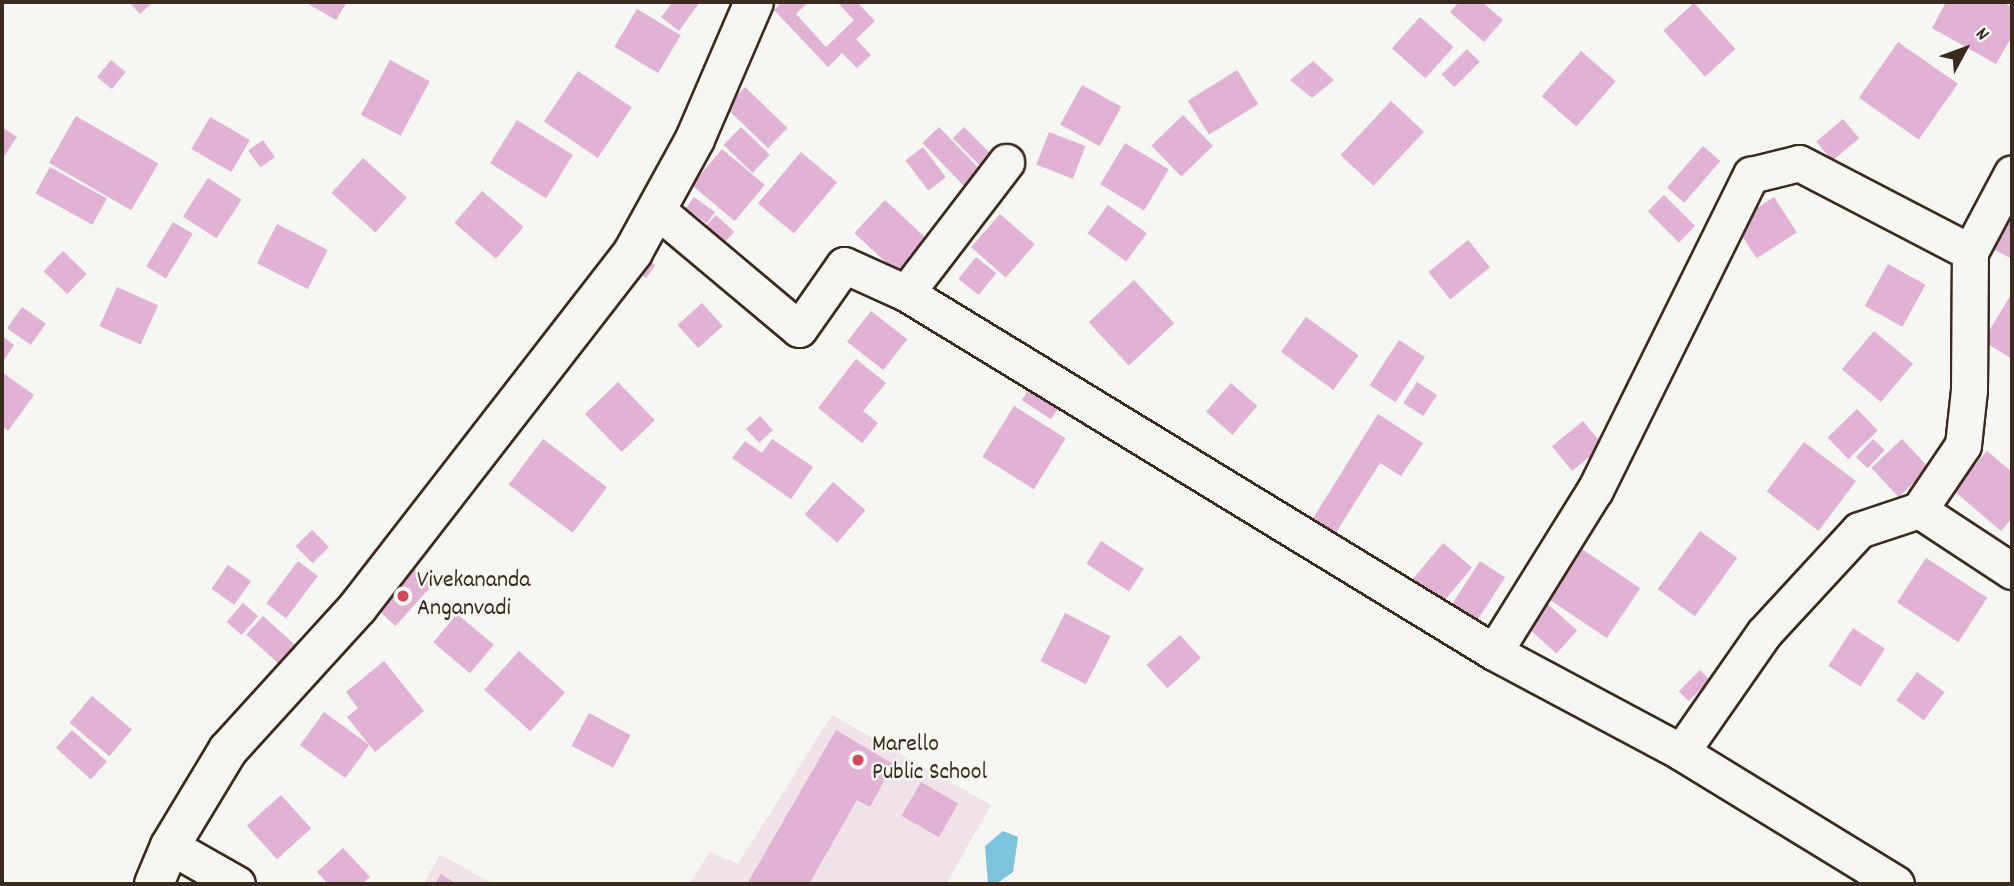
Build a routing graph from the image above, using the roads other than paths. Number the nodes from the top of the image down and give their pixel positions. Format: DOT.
graph roads {
  1 [pos="749,3"];
  2 [pos="1006,162"];
  3 [pos="2012,173"];
  4 [pos="657,210"];
  5 [pos="1970,252"];
  6 [pos="906,293"];
  7 [pos="1919,510"];
  8 [pos="2012,571"];
  9 [pos="1494,652"];
  10 [pos="1681,752"];
  11 [pos="170,846"];
  12 [pos="154,884"];
  13 [pos="237,884"];
  14 [pos="1896,884"];
  1 -- 4 [label="main road"];
  2 -- 6 [label="street"];
  3 -- 5 [label="street"];
  4 -- 6 [label="street"];
  4 -- 11 [label="main road"];
  5 -- 7 [label="street"];
  5 -- 9 [label="street"];
  6 -- 9 [label="street"];
  7 -- 8 [label="street"];
  7 -- 10 [label="street"];
  9 -- 10 [label="street"];
  10 -- 14 [label="street"];
  11 -- 12 [label="main road"];
  11 -- 13 [label="street"];
}
